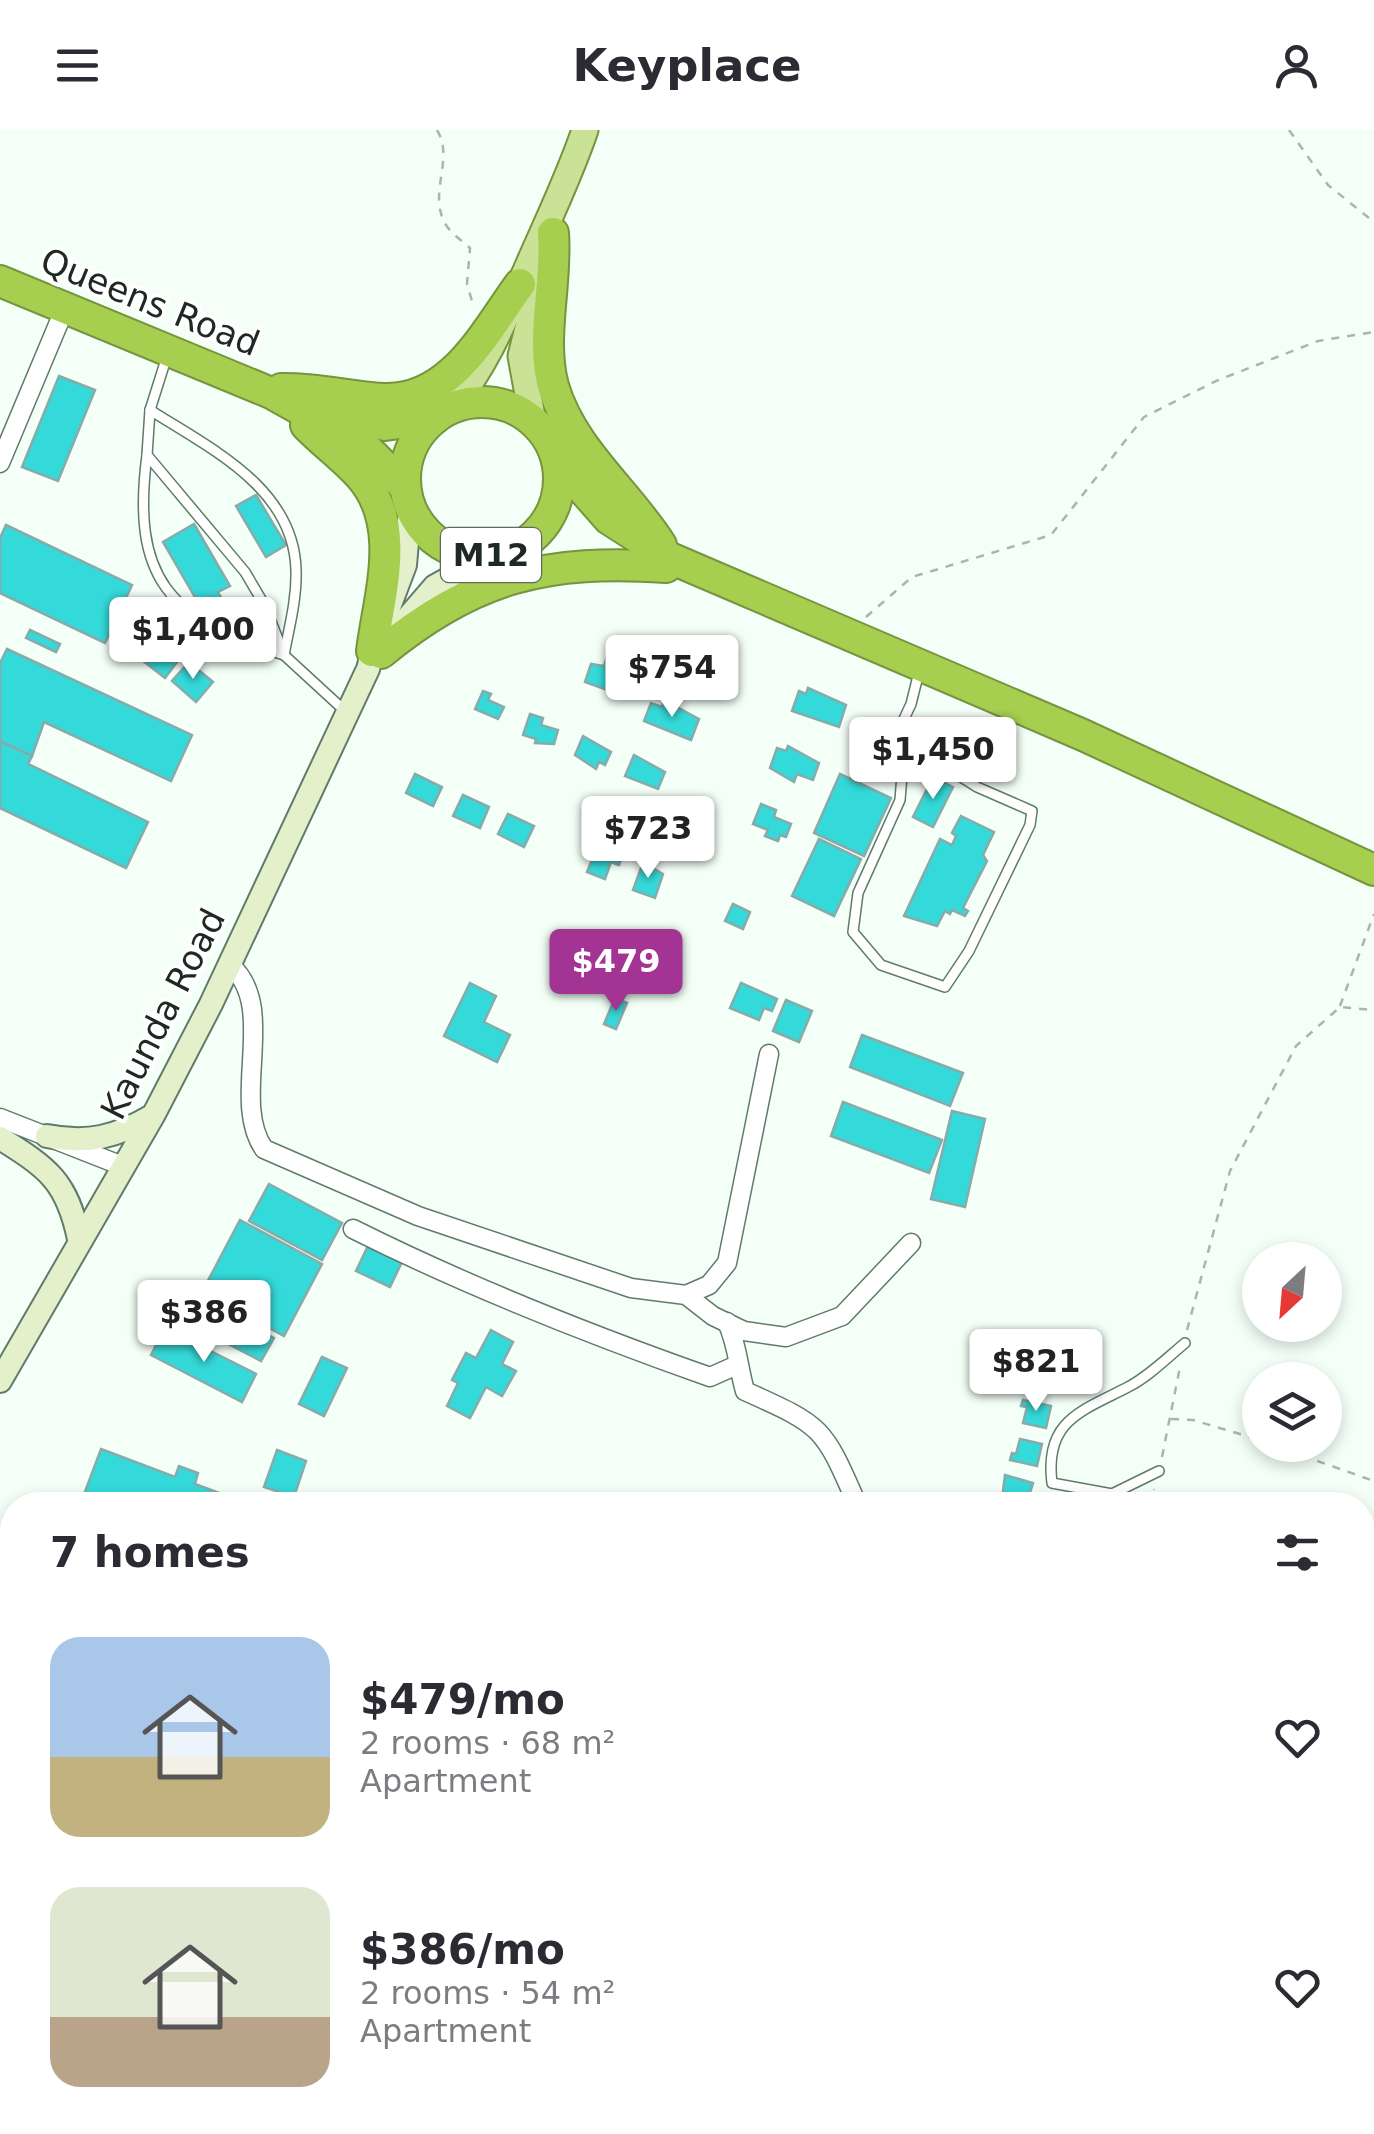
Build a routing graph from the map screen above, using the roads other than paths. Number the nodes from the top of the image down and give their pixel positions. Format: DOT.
graph roads {
  1 [pos="585,130"];
  2 [pos="554,222"];
  3 [pos="0,281"];
  4 [pos="520,284"];
  5 [pos="65,308"];
  6 [pos="169,349"];
  7 [pos="277,393"];
  8 [pos="150,410"];
  9 [pos="443,413"];
  10 [pos="533,422"];
  11 [pos="147,455"];
  12 [pos="556,460"];
  13 [pos="0,463"];
  14 [pos="408,497"];
  15 [pos="502,552"];
  16 [pos="668,562"];
  17 [pos="284,656"];
  18 [pos="374,657"];
  19 [pos="920,666"];
  20 [pos="348,713"];
  21 [pos="896,736"];
  22 [pos="1374,870"];
  23 [pos="229,964"];
  24 [pos="769,1054"];
  25 [pos="154,1114"];
  26 [pos="0,1118"];
  27 [pos="47,1136"];
  28 [pos="0,1138"];
  29 [pos="125,1167"];
  30 [pos="353,1229"];
  31 [pos="80,1239"];
  32 [pos="911,1243"];
  33 [pos="686,1295"];
  34 [pos="727,1322"];
  35 [pos="1185,1344"];
  36 [pos="738,1365"];
  37 [pos="710,1377"];
  38 [pos="0,1380"];
  39 [pos="745,1392"];
  40 [pos="1159,1471"];
  41 [pos="852,1492"];
  42 [pos="1101,1492"];
  43 [pos="1116,1492"];
  1 -- 2 [label="main road"];
  2 -- 4 [label="main road"];
  2 -- 10 [label="main road"];
  2 -- 16 [label="highway"];
  3 -- 5 [label="highway, Queens Road / M12"];
  4 -- 7 [label="highway"];
  4 -- 9 [label="main road"];
  5 -- 6 [label="highway, Queens Road / M12"];
  5 -- 13 [label="street"];
  6 -- 7 [label="highway, Queens Road / M12"];
  6 -- 8 [label="lane"];
  7 -- 9 [label="highway, M12"];
  7 -- 14 [label="highway, M12"];
  7 -- 18 [label="highway"];
  8 -- 11 [label="lane"];
  8 -- 17 [label="lane"];
  9 -- 10 [label="highway, M12"];
  9 -- 14 [label="highway"];
  10 -- 12 [label="highway, M12"];
  11 -- 17 [label="lane"];
  11 -- 17 [label="lane"];
  12 -- 15 [label="highway, M12"];
  12 -- 16 [label="highway, M12"];
  14 -- 15 [label="highway, M12"];
  14 -- 18 [label="main road, Kaunda Road"];
  15 -- 16 [label="highway, M12"];
  15 -- 18 [label="main road, Kaunda Road"];
  16 -- 18 [label="highway"];
  16 -- 19 [label="highway, M12"];
  17 -- 20 [label="lane"];
  18 -- 20 [label="main road, Kaunda Road"];
  19 -- 21 [label="lane"];
  19 -- 22 [label="highway, M12"];
  20 -- 23 [label="main road, Kaunda Road"];
  21 -- 21 [label="lane"];
  23 -- 25 [label="main road, Kaunda Road"];
  23 -- 33 [label="street"];
  24 -- 33 [label="street"];
  25 -- 27 [label="main road"];
  25 -- 29 [label="main road, Kaunda Road"];
  26 -- 27 [label="street"];
  27 -- 29 [label="street"];
  28 -- 31 [label="main road"];
  29 -- 31 [label="main road, Kaunda Road"];
  30 -- 37 [label="street"];
  31 -- 38 [label="main road, Kaunda Road"];
  32 -- 34 [label="street"];
  33 -- 34 [label="street"];
  34 -- 36 [label="street"];
  35 -- 42 [label="lane"];
  36 -- 37 [label="street"];
  36 -- 39 [label="street"];
  37 -- 39 [label="street"];
  39 -- 41 [label="street"];
  40 -- 43 [label="lane"];
}
